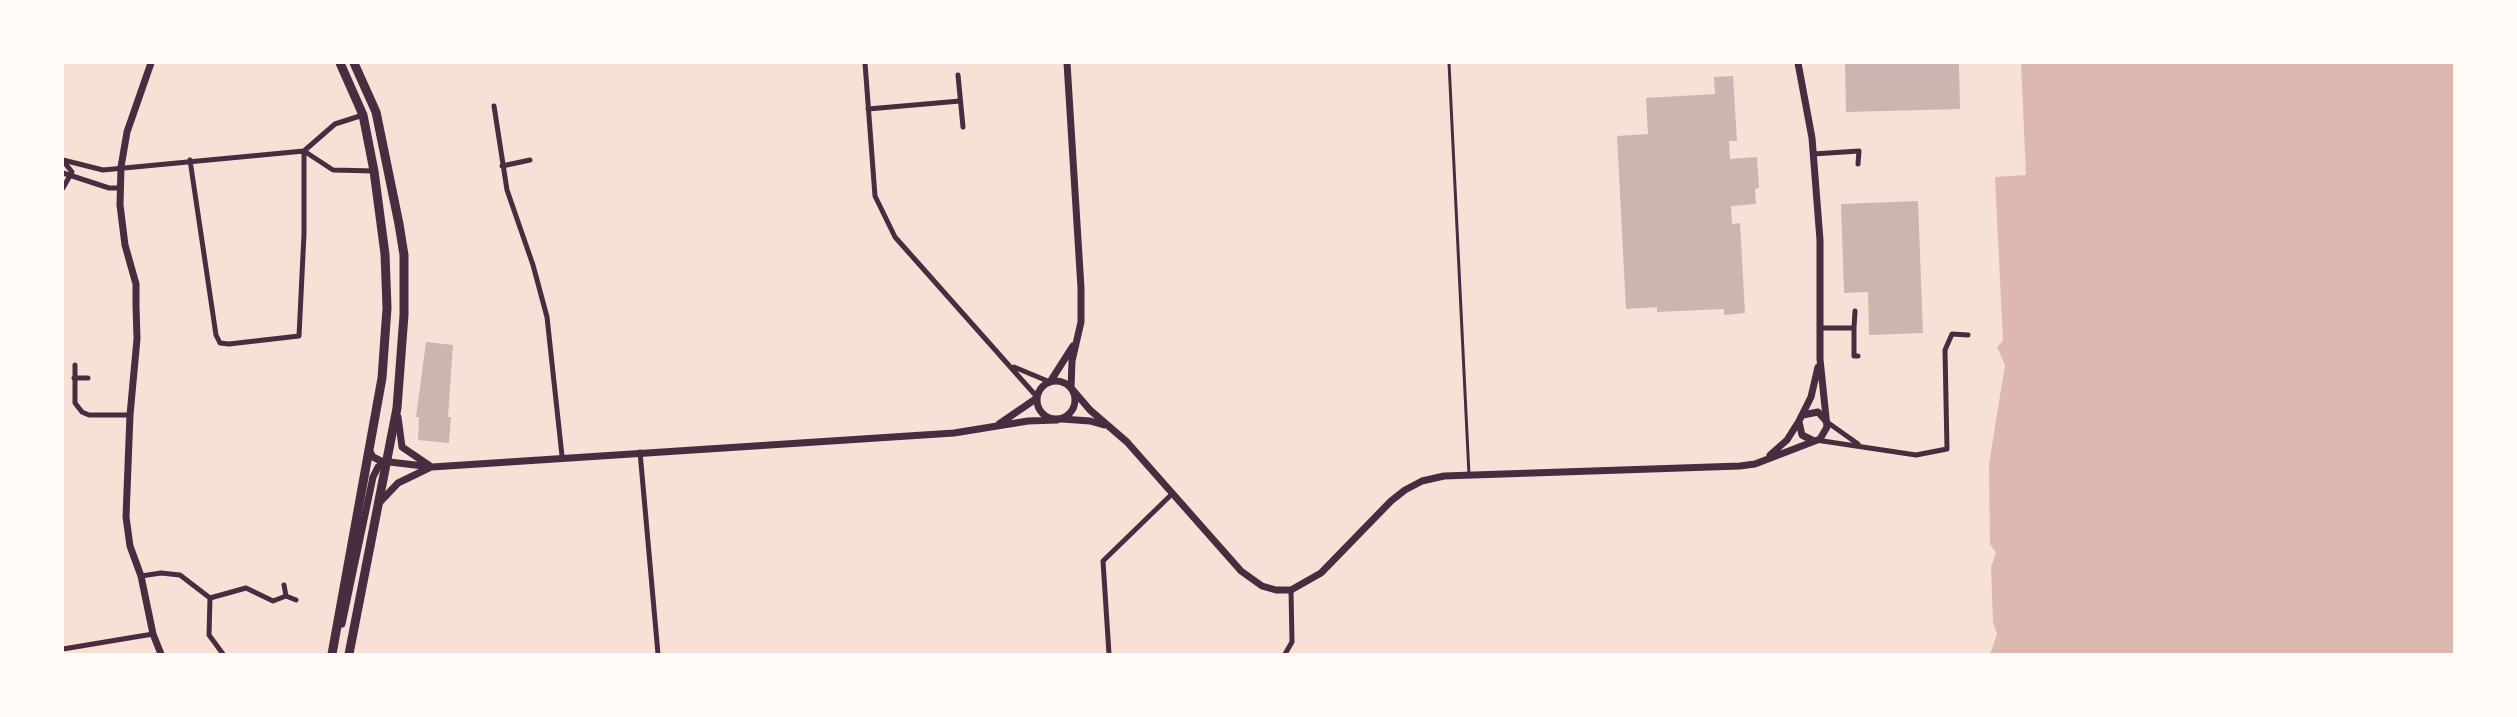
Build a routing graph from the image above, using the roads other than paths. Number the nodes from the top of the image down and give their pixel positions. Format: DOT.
graph roads {
  1 [pos="151,63"];
  2 [pos="340,63"];
  3 [pos="354,63"];
  4 [pos="865,63"];
  5 [pos="1067,63"];
  6 [pos="1449,63"];
  7 [pos="1798,63"];
  8 [pos="958,75"];
  9 [pos="960,101"];
  10 [pos="494,106"];
  11 [pos="868,109"];
  12 [pos="363,115"];
  13 [pos="963,126"];
  14 [pos="304,151"];
  15 [pos="1813,154"];
  16 [pos="190,160"];
  17 [pos="530,160"];
  18 [pos="65,162"];
  19 [pos="1858,164"];
  20 [pos="502,166"];
  21 [pos="121,167"];
  22 [pos="374,171"];
  23 [pos="63,173"];
  24 [pos="71,175"];
  25 [pos="63,188"];
  26 [pos="121,188"];
  27 [pos="1855,311"];
  28 [pos="1820,328"];
  29 [pos="1854,328"];
  30 [pos="1968,335"];
  31 [pos="1076,341"];
  32 [pos="1858,356"];
  33 [pos="1820,359"];
  34 [pos="75,364"];
  35 [pos="1010,364"];
  36 [pos="74,378"];
  37 [pos="88,378"];
  38 [pos="1050,382"];
  39 [pos="1072,389"];
  40 [pos="1037,398"];
  41 [pos="397,408"];
  42 [pos="130,415"];
  43 [pos="1057,419"];
  44 [pos="1801,419"];
  45 [pos="1827,422"];
  46 [pos="991,427"];
  47 [pos="1109,428"];
  48 [pos="1815,440"];
  49 [pos="1865,448"];
  50 [pos="369,450"];
  51 [pos="640,452"];
  52 [pos="562,456"];
  53 [pos="1762,461"];
  54 [pos="386,462"];
  55 [pos="432,467"];
  56 [pos="1469,475"];
  57 [pos="1172,494"];
  58 [pos="378,504"];
  59 [pos="141,576"];
  60 [pos="284,585"];
  61 [pos="1292,590"];
  62 [pos="286,596"];
  63 [pos="210,598"];
  64 [pos="296,600"];
  65 [pos="153,634"];
  66 [pos="63,649"];
  67 [pos="161,654"];
  68 [pos="223,654"];
  69 [pos="334,654"];
  70 [pos="349,654"];
  71 [pos="658,654"];
  72 [pos="1109,654"];
  73 [pos="1285,654"];
  1 -- 21 [label="street"];
  2 -- 12 [label="highway"];
  3 -- 41 [label="highway"];
  4 -- 11 [label="street"];
  5 -- 31 [label="street"];
  6 -- 56 [label="lane"];
  7 -- 15 [label="street"];
  8 -- 9 [label="street"];
  9 -- 11 [label="street"];
  9 -- 13 [label="street"];
  10 -- 20 [label="street"];
  11 -- 35 [label="street"];
  12 -- 14 [label="street"];
  12 -- 22 [label="highway"];
  14 -- 16 [label="street"];
  14 -- 16 [label="street"];
  14 -- 22 [label="street"];
  15 -- 19 [label="street"];
  15 -- 28 [label="street"];
  16 -- 21 [label="street"];
  17 -- 20 [label="street"];
  18 -- 21 [label="street"];
  18 -- 24 [label="street"];
  20 -- 52 [label="street"];
  21 -- 26 [label="street"];
  22 -- 50 [label="highway"];
  23 -- 24 [label="street"];
  24 -- 25 [label="street"];
  24 -- 26 [label="street"];
  26 -- 42 [label="street"];
  27 -- 29 [label="street"];
  28 -- 29 [label="street"];
  28 -- 33 [label="street"];
  29 -- 32 [label="street"];
  30 -- 49 [label="street"];
  31 -- 38 [label="street"];
  31 -- 39 [label="street"];
  33 -- 44 [label="street"];
  33 -- 45 [label="street"];
  34 -- 36 [label="street"];
  35 -- 38 [label="street"];
  35 -- 40 [label="street"];
  36 -- 37 [label="street"];
  36 -- 42 [label="street"];
  38 -- 39 [label="street"];
  38 -- 40 [label="street"];
  39 -- 43 [label="street"];
  39 -- 47 [label="street"];
  40 -- 43 [label="street"];
  40 -- 46 [label="street"];
  41 -- 54 [label="highway"];
  41 -- 55 [label="street"];
  42 -- 59 [label="street"];
  43 -- 46 [label="street"];
  43 -- 47 [label="street"];
  44 -- 45 [label="street"];
  44 -- 48 [label="street"];
  44 -- 53 [label="street"];
  45 -- 48 [label="street"];
  45 -- 49 [label="street"];
  46 -- 51 [label="street"];
  47 -- 57 [label="street"];
  48 -- 49 [label="street"];
  48 -- 53 [label="street"];
  50 -- 54 [label="street"];
  50 -- 69 [label="highway"];
  51 -- 52 [label="street"];
  51 -- 71 [label="street"];
  52 -- 55 [label="street"];
  53 -- 56 [label="street"];
  54 -- 55 [label="street"];
  54 -- 58 [label="highway"];
  54 -- 69 [label="street"];
  55 -- 58 [label="street"];
  56 -- 61 [label="street"];
  57 -- 61 [label="street"];
  57 -- 72 [label="street"];
  58 -- 70 [label="highway"];
  59 -- 63 [label="street"];
  59 -- 65 [label="street"];
  60 -- 62 [label="street"];
  61 -- 73 [label="street"];
  62 -- 63 [label="street"];
  62 -- 64 [label="street"];
  63 -- 68 [label="street"];
  65 -- 66 [label="street"];
  65 -- 67 [label="street"];
}
